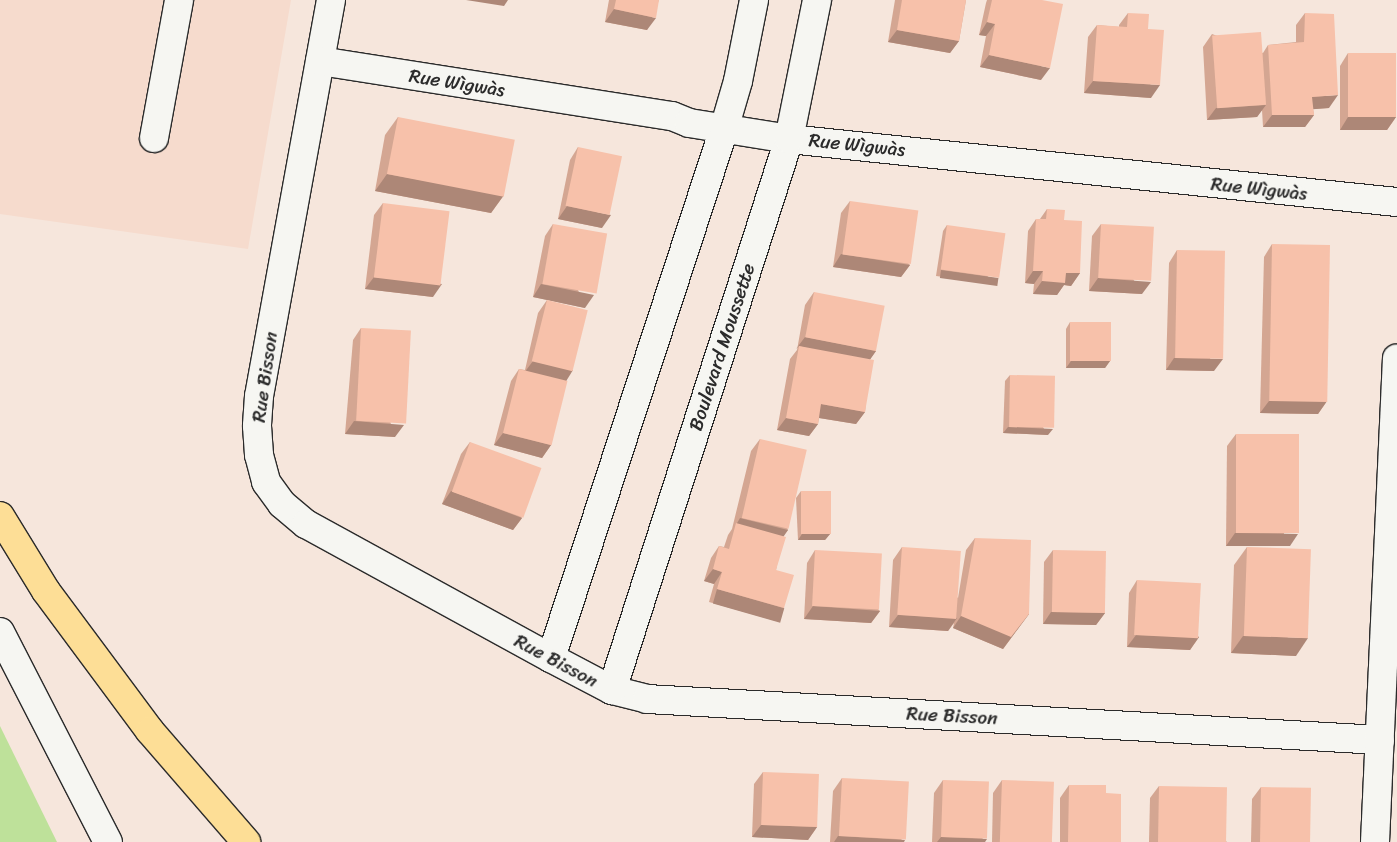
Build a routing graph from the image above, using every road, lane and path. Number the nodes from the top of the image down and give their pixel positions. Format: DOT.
graph roads {
  1 [pos="179,0"];
  2 [pos="331,0"];
  3 [pos="754,0"];
  4 [pos="817,0"];
  5 [pos="320,61"];
  6 [pos="724,129"];
  7 [pos="154,138"];
  8 [pos="789,138"];
  9 [pos="1397,202"];
  10 [pos="1397,358"];
  11 [pos="0,516"];
  12 [pos="0,632"];
  13 [pos="550,658"];
  14 [pos="612,690"];
  15 [pos="1380,740"];
  16 [pos="108,842"];
  17 [pos="246,842"];
  18 [pos="1375,842"];
  1 -- 7 [label="street"];
  2 -- 5 [label="street, Rue Bisson"];
  3 -- 6 [label="street"];
  4 -- 8 [label="street, Boulevard Moussette"];
  5 -- 6 [label="street, Rue Wìgwàs"];
  5 -- 13 [label="street, Rue Bisson"];
  6 -- 8 [label="street, Rue Wìgwàs"];
  6 -- 13 [label="street"];
  8 -- 9 [label="street, Rue Wìgwàs"];
  8 -- 14 [label="street, Boulevard Moussette"];
  10 -- 15 [label="street"];
  11 -- 17 [label="highway"];
  12 -- 16 [label="street"];
  13 -- 14 [label="street, Rue Bisson"];
  14 -- 15 [label="street, Rue Bisson"];
  15 -- 18 [label="street"];
}
